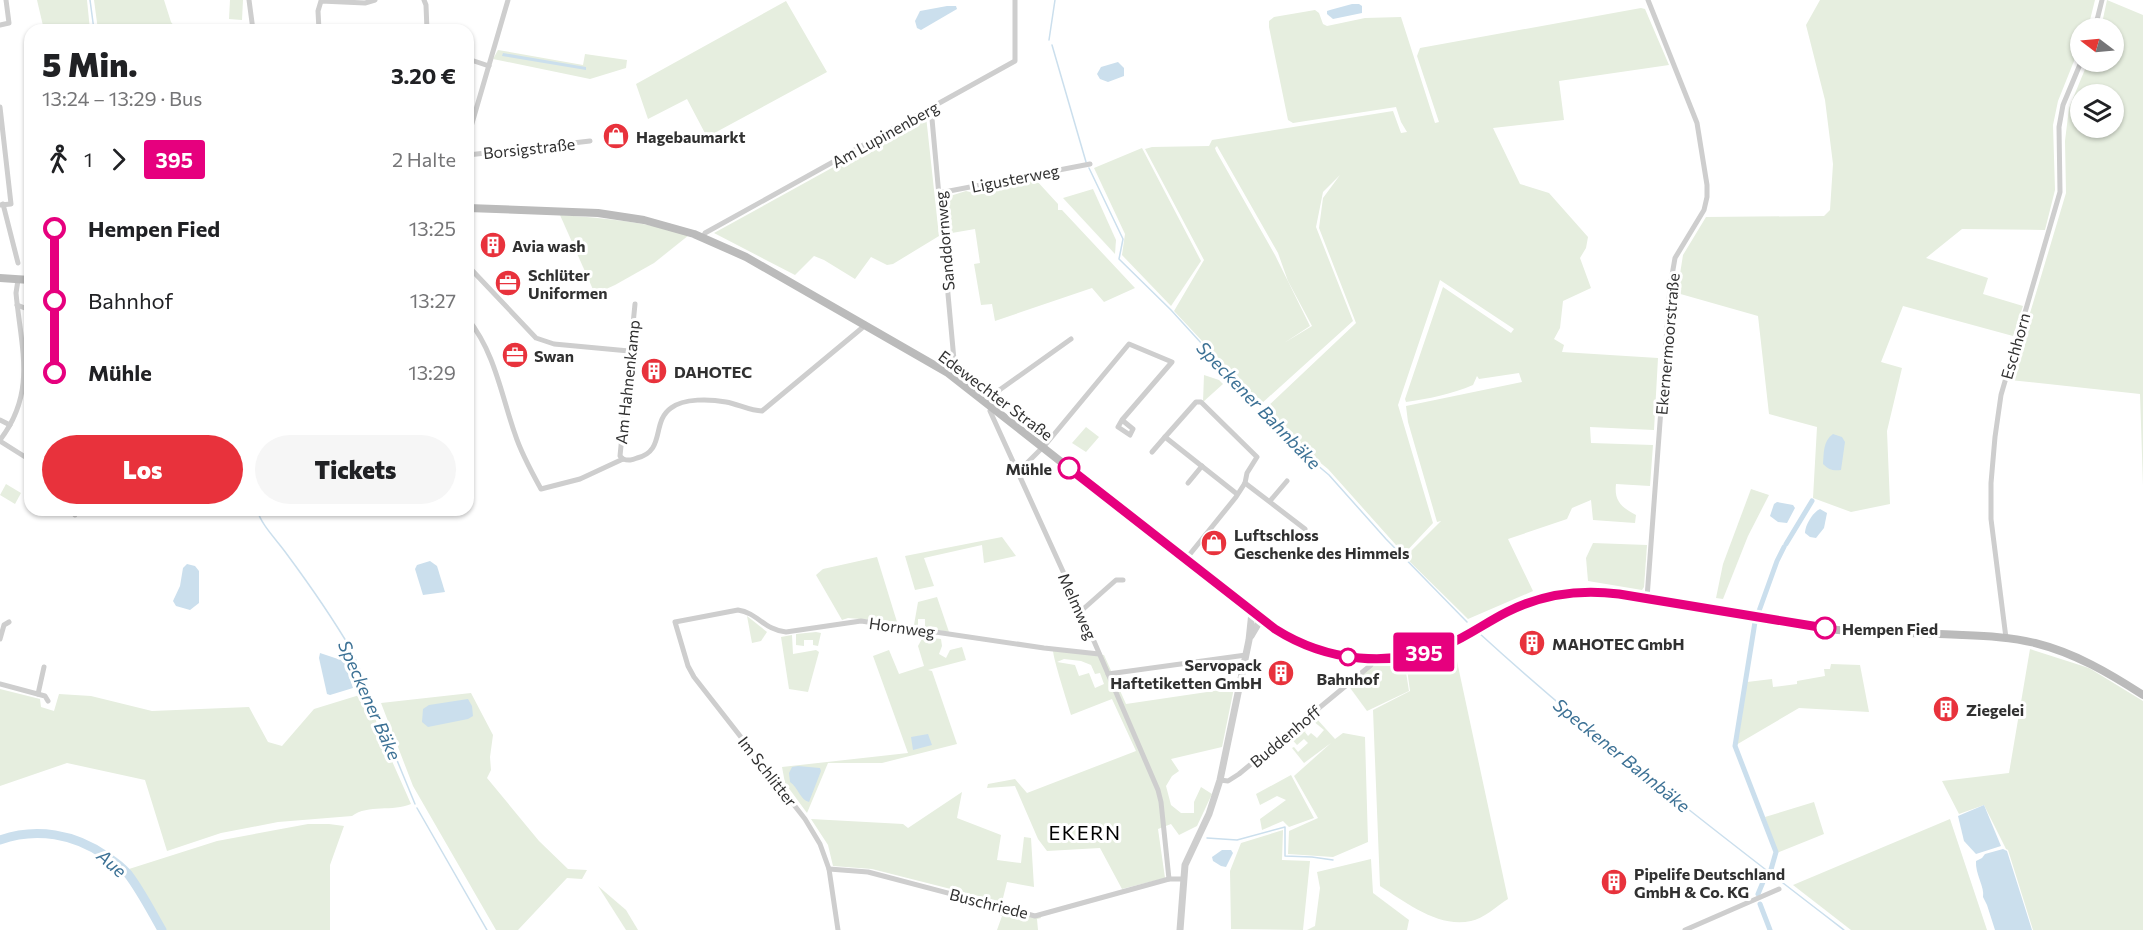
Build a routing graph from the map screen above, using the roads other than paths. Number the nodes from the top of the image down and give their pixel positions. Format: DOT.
graph roads {
  1 [pos="6,0"];
  2 [pos="249,0"];
  3 [pos="321,0"];
  4 [pos="375,0"];
  5 [pos="424,0"];
  6 [pos="508,0"];
  7 [pos="1015,0"];
  8 [pos="1648,0"];
  9 [pos="2102,0"];
  10 [pos="2098,18"];
  11 [pos="252,24"];
  12 [pos="319,24"];
  13 [pos="427,24"];
  14 [pos="0,25"];
  15 [pos="474,61"];
  16 [pos="489,66"];
  17 [pos="2077,72"];
  18 [pos="0,107"];
  19 [pos="931,108"];
  20 [pos="474,117"];
  21 [pos="590,141"];
  22 [pos="474,153"];
  23 [pos="1090,164"];
  24 [pos="939,194"];
  25 [pos="1,205"];
  26 [pos="474,208"];
  27 [pos="703,237"];
  28 [pos="18,263"];
  29 [pos="474,272"];
  30 [pos="0,278"];
  31 [pos="18,280"];
  32 [pos="24,280"];
  33 [pos="634,304"];
  34 [pos="17,305"];
  35 [pos="24,308"];
  36 [pos="865,324"];
  37 [pos="474,327"];
  38 [pos="1071,339"];
  39 [pos="629,351"];
  40 [pos="24,356"];
  41 [pos="24,373"];
  42 [pos="948,373"];
  43 [pos="22,394"];
  44 [pos="984,401"];
  45 [pos="990,411"];
  46 [pos="0,420"];
  47 [pos="1122,420"];
  48 [pos="10,425"];
  49 [pos="1166,437"];
  50 [pos="0,441"];
  51 [pos="1043,447"];
  52 [pos="1152,452"];
  53 [pos="24,456"];
  54 [pos="623,459"];
  55 [pos="1202,466"];
  56 [pos="1017,473"];
  57 [pos="1287,481"];
  58 [pos="1188,483"];
  59 [pos="1245,483"];
  60 [pos="1237,494"];
  61 [pos="1270,501"];
  62 [pos="1305,529"];
  63 [pos="1186,559"];
  64 [pos="1123,580"];
  65 [pos="1647,598"];
  66 [pos="1081,611"];
  67 [pos="1252,612"];
  68 [pos="1261,619"];
  69 [pos="9,621"];
  70 [pos="675,622"];
  71 [pos="1250,638"];
  72 [pos="2006,638"];
  73 [pos="0,639"];
  74 [pos="1100,654"];
  75 [pos="1246,655"];
  76 [pos="1373,660"];
  77 [pos="44,667"];
  78 [pos="1108,675"];
  79 [pos="0,684"];
  80 [pos="38,694"];
  81 [pos="2143,695"];
  82 [pos="48,701"];
  83 [pos="1220,780"];
  84 [pos="829,870"];
  85 [pos="1169,879"];
  86 [pos="1182,879"];
  87 [pos="1779,889"];
  88 [pos="838,930"];
  89 [pos="1180,930"];
  90 [pos="1684,930"];
  1 -- 14 [label="street"];
  2 -- 11 [label="street"];
  3 -- 4 [label="street"];
  3 -- 12 [label="street"];
  5 -- 13 [label="street"];
  6 -- 16 [label="street"];
  7 -- 19 [label="street, Am Lupinenberg"];
  8 -- 65 [label="street, Ekernermoorstraße"];
  9 -- 10 [label="street"];
  15 -- 16 [label="street"];
  16 -- 20 [label="street"];
  17 -- 72 [label="street, Eschhorn"];
  18 -- 25 [label="street"];
  19 -- 24 [label="street, Sanddornweg"];
  19 -- 27 [label="street, Am Lupinenberg"];
  21 -- 22 [label="street, Borsigstraße"];
  23 -- 24 [label="street, Ligusterweg"];
  24 -- 42 [label="street, Sanddornweg"];
  25 -- 28 [label="street"];
  26 -- 27 [label="main road, Edewechter Straße"];
  27 -- 36 [label="main road, Edewechter Straße"];
  29 -- 39 [label="street"];
  30 -- 31 [label="main road"];
  31 -- 32 [label="main road"];
  31 -- 34 [label="street"];
  33 -- 39 [label="street, Am Hahnenkamp"];
  34 -- 35 [label="street"];
  34 -- 40 [label="street"];
  36 -- 42 [label="main road, Edewechter Straße"];
  36 -- 54 [label="street, Am Hahnenkamp"];
  37 -- 54 [label="street, Am Hahnenkamp"];
  38 -- 44 [label="street"];
  39 -- 54 [label="street, Am Hahnenkamp"];
  41 -- 43 [label="street"];
  42 -- 44 [label="main road, Edewechter Straße"];
  43 -- 48 [label="street"];
  44 -- 51 [label="main road, Edewechter Straße"];
  45 -- 56 [label="street, Melmweg"];
  46 -- 48 [label="street"];
  47 -- 51 [label="street"];
  48 -- 50 [label="street"];
  49 -- 52 [label="street"];
  49 -- 55 [label="street"];
  49 -- 59 [label="street"];
  50 -- 53 [label="street"];
  51 -- 56 [label="street"];
  51 -- 63 [label="main road, Edewechter Straße"];
  55 -- 58 [label="street"];
  55 -- 60 [label="street"];
  56 -- 66 [label="street, Melmweg"];
  57 -- 61 [label="street"];
  59 -- 60 [label="street"];
  59 -- 61 [label="street"];
  60 -- 63 [label="street"];
  61 -- 62 [label="street"];
  63 -- 67 [label="main road, Edewechter Straße"];
  64 -- 66 [label="street"];
  65 -- 72 [label="main road, Edewechter Straße"];
  65 -- 76 [label="main road, Edewechter Straße"];
  66 -- 74 [label="street, Melmweg"];
  67 -- 68 [label="main road, Edewechter Straße"];
  67 -- 71 [label="street"];
  68 -- 71 [label="street"];
  68 -- 76 [label="main road, Edewechter Straße"];
  69 -- 73 [label="street"];
  70 -- 74 [label="street, Hornweg"];
  70 -- 84 [label="street, Im Schlitter"];
  71 -- 75 [label="street"];
  72 -- 81 [label="main road, Edewechter Straße"];
  74 -- 78 [label="street, Melmweg"];
  75 -- 78 [label="street"];
  75 -- 83 [label="street"];
  76 -- 83 [label="street, Buddenhoff"];
  77 -- 80 [label="street"];
  78 -- 85 [label="street, Melmweg"];
  79 -- 80 [label="street"];
  80 -- 82 [label="street"];
  83 -- 86 [label="street"];
  84 -- 85 [label="street, Buschriede"];
  84 -- 88 [label="street, Im Schlitter"];
  85 -- 86 [label="street, Buschriede"];
  86 -- 89 [label="street"];
  87 -- 90 [label="street"];
}
